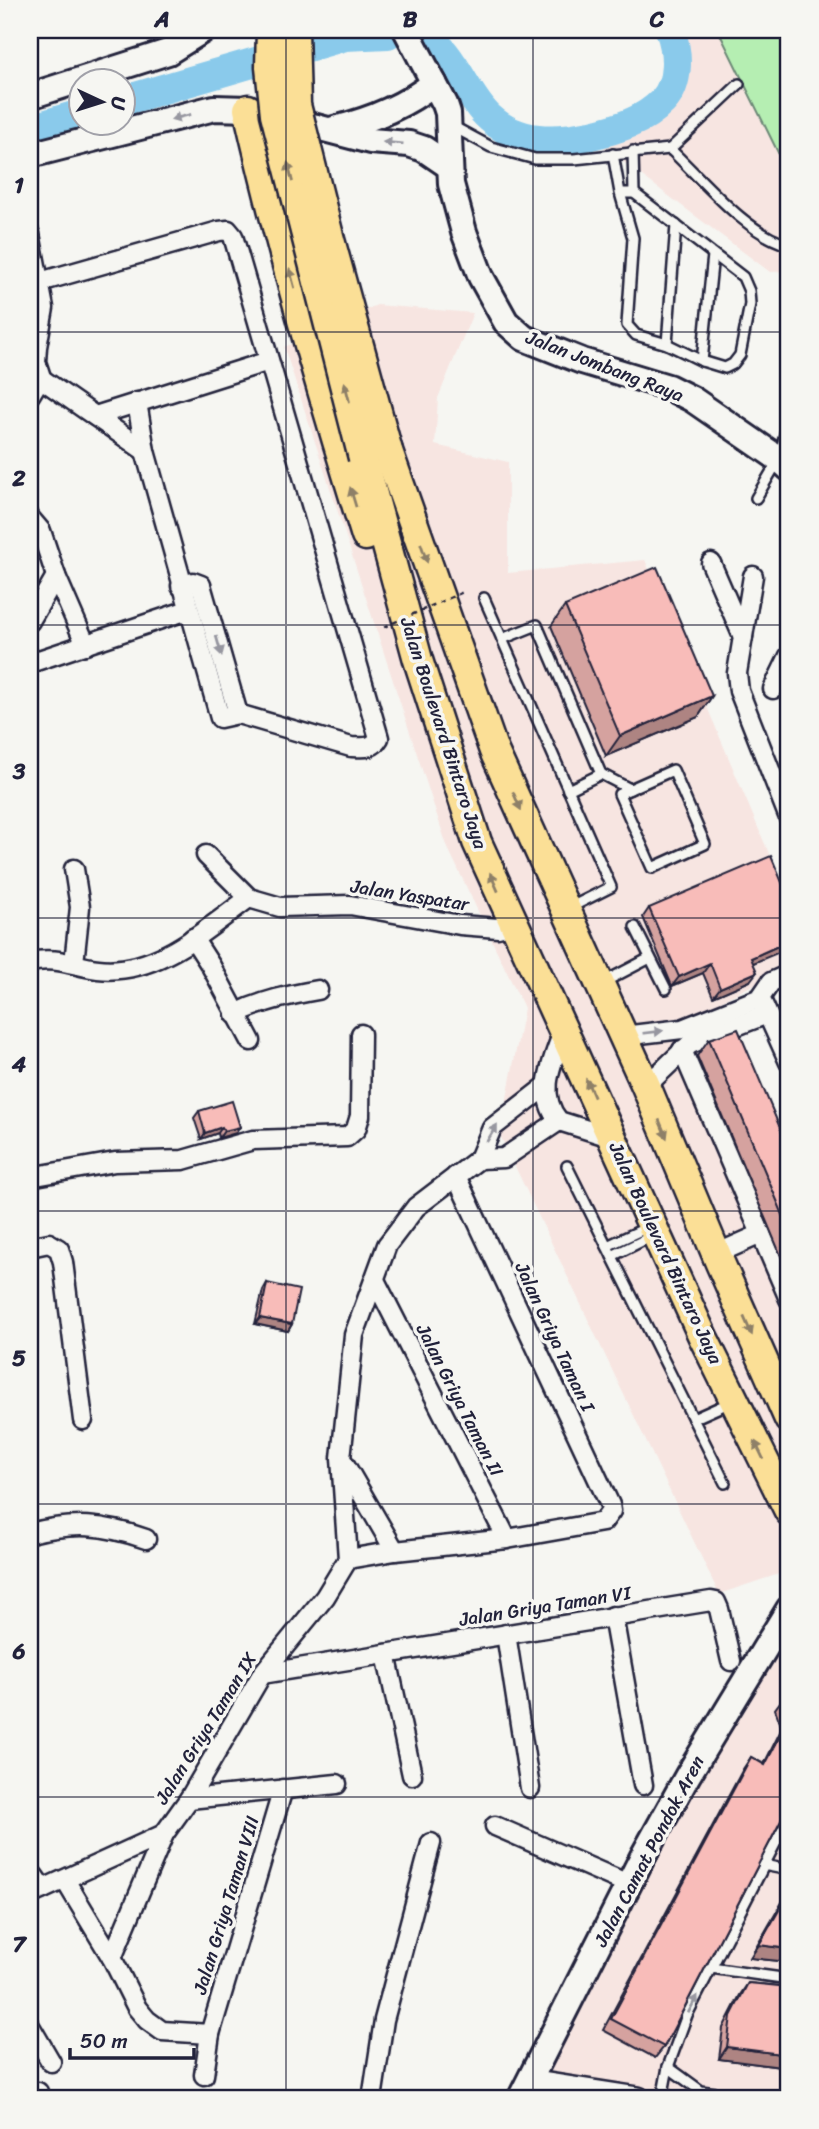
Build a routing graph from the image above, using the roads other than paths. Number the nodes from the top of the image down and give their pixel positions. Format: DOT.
graph roads {
  1 [pos="203,30"];
  2 [pos="271,30"];
  3 [pos="294,30"];
  4 [pos="405,30"];
  5 [pos="434,83"];
  6 [pos="739,85"];
  7 [pos="30,96"];
  8 [pos="248,109"];
  9 [pos="449,125"];
  10 [pos="333,130"];
  11 [pos="670,149"];
  12 [pos="633,152"];
  13 [pos="613,154"];
  14 [pos="30,155"];
  15 [pos="449,166"];
  16 [pos="620,193"];
  17 [pos="634,193"];
  18 [pos="676,225"];
  19 [pos="30,234"];
  20 [pos="789,244"];
  21 [pos="713,255"];
  22 [pos="40,282"];
  23 [pos="667,344"];
  24 [pos="269,361"];
  25 [pos="34,362"];
  26 [pos="702,362"];
  27 [pos="30,394"];
  28 [pos="137,402"];
  29 [pos="95,416"];
  30 [pos="789,418"];
  31 [pos="145,451"];
  32 [pos="376,455"];
  33 [pos="784,463"];
  34 [pos="756,498"];
  35 [pos="30,518"];
  36 [pos="711,563"];
  37 [pos="56,576"];
  38 [pos="753,576"];
  39 [pos="181,586"];
  40 [pos="484,598"];
  41 [pos="188,610"];
  42 [pos="30,621"];
  43 [pos="743,638"];
  44 [pos="502,639"];
  45 [pos="86,645"];
  46 [pos="416,650"];
  47 [pos="789,656"];
  48 [pos="30,663"];
  49 [pos="773,689"];
  50 [pos="238,714"];
  51 [pos="490,739"];
  52 [pos="448,758"];
  53 [pos="601,774"];
  54 [pos="783,786"];
  55 [pos="631,789"];
  56 [pos="568,790"];
  57 [pos="789,818"];
  58 [pos="206,855"];
  59 [pos="74,869"];
  60 [pos="249,898"];
  61 [pos="565,910"];
  62 [pos="513,924"];
  63 [pos="635,927"];
  64 [pos="193,938"];
  65 [pos="650,958"];
  66 [pos="30,962"];
  67 [pos="74,963"];
  68 [pos="789,974"];
  69 [pos="600,984"];
  70 [pos="666,989"];
  71 [pos="318,990"];
  72 [pos="763,1006"];
  73 [pos="235,1014"];
  74 [pos="564,1029"];
  75 [pos="361,1034"];
  76 [pos="623,1036"];
  77 [pos="784,1038"];
  78 [pos="251,1041"];
  79 [pos="685,1041"];
  80 [pos="789,1062"];
  81 [pos="546,1086"];
  82 [pos="646,1086"];
  83 [pos="559,1121"];
  84 [pos="613,1138"];
  85 [pos="479,1158"];
  86 [pos="567,1166"];
  87 [pos="456,1176"];
  88 [pos="30,1177"];
  89 [pos="654,1230"];
  90 [pos="763,1239"];
  91 [pos="607,1246"];
  92 [pos="30,1247"];
  93 [pos="612,1256"];
  94 [pos="718,1259"];
  95 [pos="374,1280"];
  96 [pos="789,1299"];
  97 [pos="734,1397"];
  98 [pos="692,1416"];
  99 [pos="789,1419"];
  100 [pos="83,1420"];
  101 [pos="341,1458"];
  102 [pos="725,1483"];
  103 [pos="789,1511"];
  104 [pos="30,1533"];
  105 [pos="146,1539"];
  106 [pos="508,1539"];
  107 [pos="395,1550"];
  108 [pos="348,1559"];
  109 [pos="789,1609"];
  110 [pos="613,1616"];
  111 [pos="506,1634"];
  112 [pos="386,1654"];
  113 [pos="731,1661"];
  114 [pos="262,1674"];
  115 [pos="412,1775"];
  116 [pos="337,1784"];
  117 [pos="643,1785"];
  118 [pos="530,1788"];
  119 [pos="283,1789"];
  120 [pos="190,1799"];
  121 [pos="789,1817"];
  122 [pos="495,1826"];
  123 [pos="164,1834"];
  124 [pos="431,1843"];
  125 [pos="763,1865"];
  126 [pos="789,1870"];
  127 [pos="30,1874"];
  128 [pos="65,1880"];
  129 [pos="628,1884"];
  130 [pos="36,1892"];
  131 [pos="112,1958"];
  132 [pos="711,1968"];
  133 [pos="789,1979"];
  134 [pos="30,2026"];
  135 [pos="210,2034"];
  136 [pos="51,2062"];
  137 [pos="668,2067"];
  138 [pos="204,2075"];
  139 [pos="525,2091"];
  140 [pos="372,2099"];
  141 [pos="638,2099"];
  142 [pos="662,2099"];
  143 [pos="760,2099"];
  1 -- 7 [label="main road"];
  32 -- 2 [label="main road, Jalan Boulevard Bintaro Jaya, one-way, bridge"];
  3 -- 32 [label="main road, Jalan Boulevard Bintaro Jaya, bridge"];
  4 -- 5 [label="main road, Jalan Jombang Raya"];
  5 -- 9 [label="main road, Jalan Jombang Raya"];
  5 -- 10 [label="main road"];
  6 -- 11 [label="lane"];
  8 -- 10 [label="main road"];
  8 -- 14 [label="main road, one-way"];
  46 -- 8 [label="main road, one-way"];
  9 -- 13 [label="lane"];
  9 -- 15 [label="main road, Jalan Jombang Raya"];
  15 -- 10 [label="main road, one-way"];
  11 -- 12 [label="lane"];
  11 -- 20 [label="lane"];
  12 -- 13 [label="lane"];
  12 -- 17 [label="lane"];
  13 -- 16 [label="lane"];
  15 -- 33 [label="main road, Jalan Jombang Raya"];
  16 -- 17 [label="lane"];
  16 -- 23 [label="lane"];
  17 -- 18 [label="lane"];
  18 -- 21 [label="lane"];
  18 -- 23 [label="lane"];
  19 -- 22 [label="street"];
  21 -- 26 [label="lane"];
  21 -- 26 [label="lane"];
  22 -- 24 [label="street"];
  22 -- 25 [label="street"];
  23 -- 26 [label="lane"];
  24 -- 28 [label="street"];
  24 -- 50 [label="street"];
  25 -- 27 [label="street"];
  25 -- 29 [label="street"];
  28 -- 29 [label="street"];
  28 -- 31 [label="street"];
  29 -- 31 [label="street"];
  30 -- 33 [label="lane"];
  31 -- 39 [label="street"];
  32 -- 46 [label="main road, Jalan Boulevard Bintaro Jaya"];
  32 -- 51 [label="main road, Jalan Boulevard Bintaro Jaya, one-way"];
  33 -- 34 [label="lane"];
  35 -- 37 [label="street"];
  36 -- 43 [label="street"];
  37 -- 42 [label="street"];
  37 -- 45 [label="street"];
  38 -- 43 [label="street"];
  39 -- 41 [label="street"];
  39 -- 50 [label="street, one-way"];
  40 -- 44 [label="lane"];
  41 -- 45 [label="street"];
  41 -- 50 [label="street"];
  43 -- 54 [label="street"];
  44 -- 53 [label="lane"];
  44 -- 56 [label="lane"];
  45 -- 48 [label="street"];
  46 -- 52 [label="main road, Jalan Boulevard Bintaro Jaya"];
  47 -- 49 [label="street"];
  51 -- 52 [label="main road"];
  51 -- 61 [label="main road, Jalan Boulevard Bintaro Jaya, one-way"];
  62 -- 52 [label="main road, Jalan Boulevard Bintaro Jaya, one-way"];
  53 -- 55 [label="lane"];
  53 -- 56 [label="lane"];
  54 -- 57 [label="street"];
  55 -- 55 [label="lane"];
  56 -- 61 [label="lane"];
  58 -- 60 [label="street"];
  59 -- 67 [label="street"];
  60 -- 62 [label="street, Jalan Yaspatar"];
  60 -- 64 [label="street"];
  61 -- 69 [label="main road, Jalan Boulevard Bintaro Jaya"];
  62 -- 74 [label="main road, Jalan Boulevard Bintaro Jaya"];
  63 -- 65 [label="lane"];
  64 -- 67 [label="street"];
  64 -- 73 [label="street"];
  65 -- 69 [label="lane"];
  65 -- 70 [label="lane"];
  66 -- 67 [label="street"];
  68 -- 72 [label="street"];
  69 -- 76 [label="main road, Jalan Boulevard Bintaro Jaya"];
  71 -- 73 [label="street"];
  72 -- 77 [label="street"];
  72 -- 79 [label="street"];
  73 -- 78 [label="street"];
  74 -- 81 [label="street"];
  84 -- 74 [label="main road, Jalan Boulevard Bintaro Jaya, one-way"];
  75 -- 88 [label="street"];
  76 -- 79 [label="street, one-way"];
  76 -- 82 [label="main road, Jalan Boulevard Bintaro Jaya"];
  77 -- 80 [label="street"];
  79 -- 82 [label="street"];
  79 -- 90 [label="street"];
  81 -- 83 [label="street"];
  85 -- 81 [label="street, one-way"];
  82 -- 94 [label="main road, Jalan Boulevard Bintaro Jaya, one-way"];
  83 -- 84 [label="street"];
  83 -- 85 [label="street"];
  84 -- 89 [label="main road, Jalan Boulevard Bintaro Jaya"];
  85 -- 87 [label="street"];
  86 -- 91 [label="lane"];
  87 -- 95 [label="street"];
  87 -- 106 [label="street, Jalan Griya Taman I"];
  89 -- 91 [label="lane"];
  89 -- 93 [label="lane"];
  89 -- 97 [label="main road, Jalan Boulevard Bintaro Jaya"];
  90 -- 94 [label="street"];
  90 -- 96 [label="street"];
  91 -- 93 [label="lane"];
  92 -- 100 [label="street"];
  93 -- 98 [label="lane"];
  94 -- 99 [label="main road, Jalan Boulevard Bintaro Jaya, one-way"];
  95 -- 101 [label="street"];
  95 -- 106 [label="street, Jalan Griya Taman II"];
  97 -- 98 [label="lane"];
  103 -- 97 [label="main road, Jalan Boulevard Bintaro Jaya, one-way"];
  98 -- 102 [label="lane"];
  101 -- 107 [label="street"];
  101 -- 108 [label="street"];
  104 -- 105 [label="street"];
  106 -- 107 [label="street"];
  107 -- 108 [label="street"];
  108 -- 114 [label="street, Jalan Griya Taman IX"];
  109 -- 129 [label="main road, Jalan Camat Pondok Aren"];
  110 -- 111 [label="street, Jalan Griya Taman VI"];
  110 -- 113 [label="street, Jalan Griya Taman VI"];
  110 -- 117 [label="street"];
  111 -- 112 [label="street, Jalan Griya Taman VI"];
  111 -- 118 [label="street"];
  112 -- 114 [label="street, Jalan Griya Taman VI"];
  112 -- 115 [label="street"];
  114 -- 120 [label="street, Jalan Griya Taman IX"];
  116 -- 119 [label="street, Jalan Griya Taman VIII"];
  119 -- 120 [label="street, Jalan Griya Taman VIII"];
  119 -- 135 [label="street, Jalan Griya Taman VIII"];
  120 -- 123 [label="street, Jalan Griya Taman IX"];
  121 -- 125 [label="lane"];
  122 -- 129 [label="street"];
  123 -- 128 [label="street"];
  123 -- 131 [label="street, Jalan Griya Taman IX"];
  124 -- 140 [label="street"];
  125 -- 126 [label="lane"];
  125 -- 132 [label="lane"];
  127 -- 130 [label="street"];
  128 -- 130 [label="street"];
  128 -- 131 [label="street"];
  129 -- 139 [label="main road, Jalan Camat Pondok Aren"];
  131 -- 135 [label="street"];
  132 -- 133 [label="lane"];
  137 -- 132 [label="lane, one-way"];
  134 -- 136 [label="street"];
  135 -- 138 [label="street, Jalan Griya Taman VIII"];
  137 -- 142 [label="lane"];
  137 -- 143 [label="lane"];
  139 -- 141 [label="street"];
}
